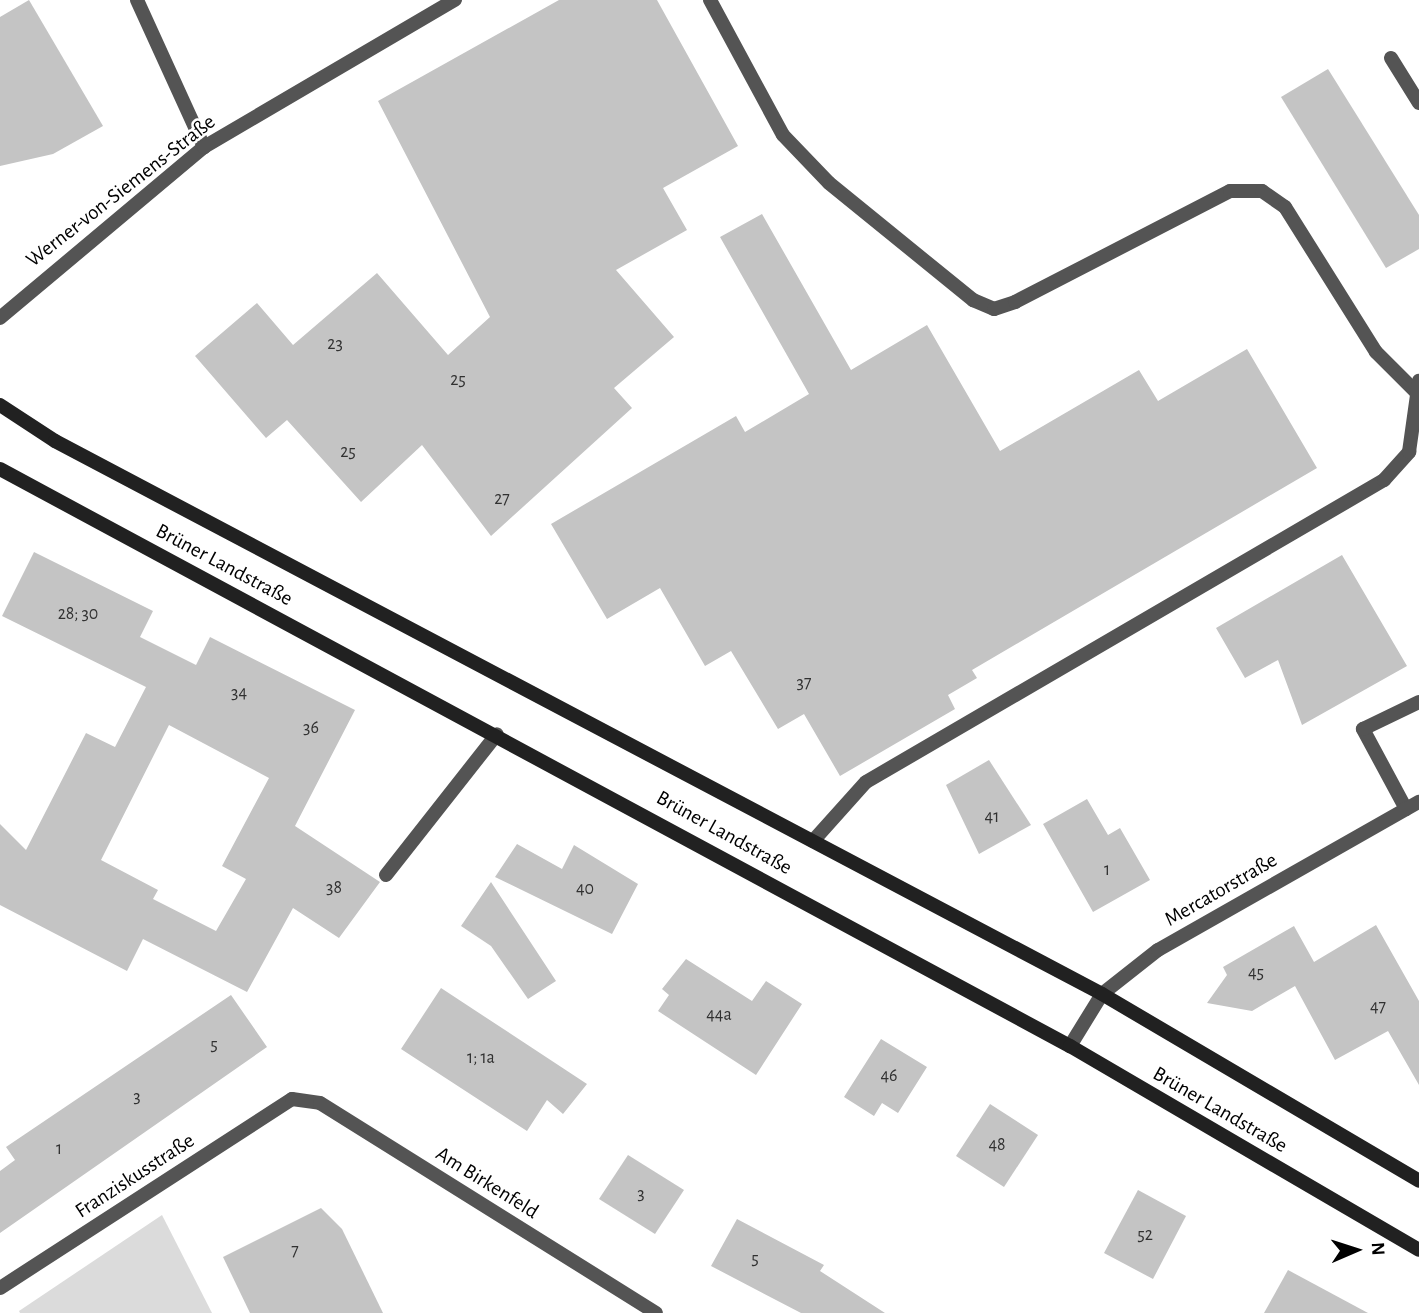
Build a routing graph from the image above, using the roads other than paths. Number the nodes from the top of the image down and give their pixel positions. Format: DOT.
graph roads {
  1 [pos="137,0"];
  2 [pos="455,0"];
  3 [pos="710,0"];
  4 [pos="1391,58"];
  5 [pos="1419,103"];
  6 [pos="204,147"];
  7 [pos="0,318"];
  8 [pos="1418,387"];
  9 [pos="0,405"];
  10 [pos="0,468"];
  11 [pos="1419,702"];
  12 [pos="497,734"];
  13 [pos="1419,802"];
  14 [pos="1406,809"];
  15 [pos="813,841"];
  16 [pos="386,876"];
  17 [pos="1102,994"];
  18 [pos="1070,1046"];
  19 [pos="292,1099"];
  20 [pos="1419,1181"];
  21 [pos="1419,1250"];
  22 [pos="0,1288"];
  23 [pos="656,1313"];
  1 -- 6 [label="street"];
  2 -- 6 [label="street, Werner-von-Siemens-Straße"];
  3 -- 8 [label="street"];
  4 -- 5 [label="street"];
  6 -- 7 [label="street, Werner-von-Siemens-Straße"];
  8 -- 15 [label="street"];
  9 -- 15 [label="main road, Brüner Landstraße"];
  10 -- 12 [label="main road, Brüner Landstraße"];
  11 -- 14 [label="street"];
  12 -- 16 [label="street"];
  12 -- 18 [label="main road, Brüner Landstraße"];
  13 -- 14 [label="street, Mercatorstraße"];
  14 -- 17 [label="street, Mercatorstraße"];
  15 -- 17 [label="main road, Brüner Landstraße"];
  17 -- 18 [label="street, Mercatorstraße"];
  17 -- 20 [label="main road, Brüner Landstraße"];
  18 -- 21 [label="main road, Brüner Landstraße"];
  19 -- 22 [label="street, Franziskusstraße"];
  19 -- 23 [label="street, Am Birkenfeld"];
}
